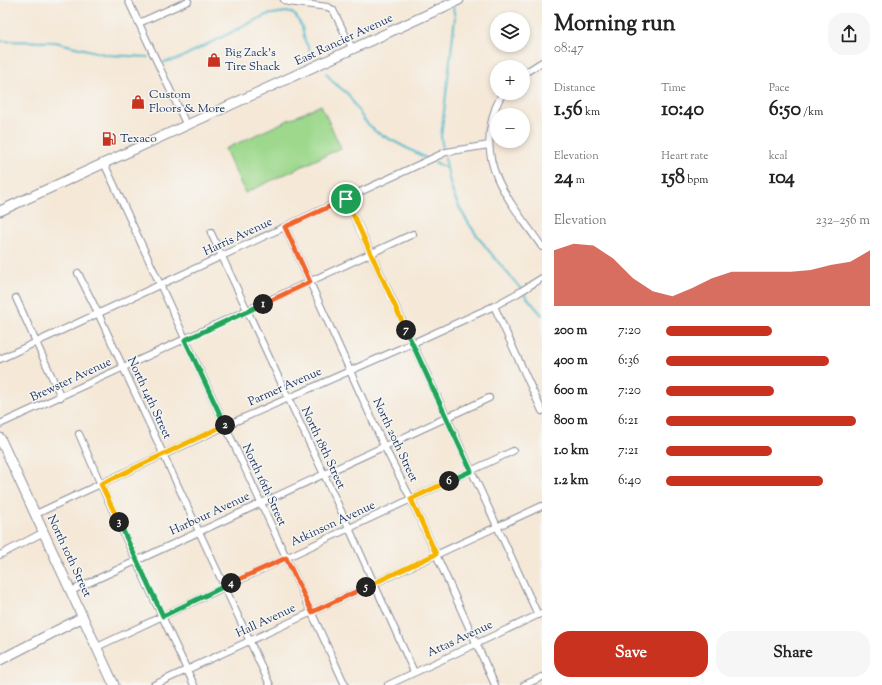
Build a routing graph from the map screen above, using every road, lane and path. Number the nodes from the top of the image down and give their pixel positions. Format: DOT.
graph roads {
  1 [pos="128,0"];
  2 [pos="284,0"];
  3 [pos="459,0"];
  4 [pos="188,1"];
  5 [pos="139,23"];
  6 [pos="353,50"];
  7 [pos="542,62"];
  8 [pos="530,70"];
  9 [pos="499,100"];
  10 [pos="187,126"];
  11 [pos="489,145"];
  12 [pos="104,163"];
  13 [pos="346,199"];
  14 [pos="0,211"];
  15 [pos="285,227"];
  16 [pos="210,233"];
  17 [pos="413,234"];
  18 [pos="542,247"];
  19 [pos="371,254"];
  20 [pos="222,257"];
  21 [pos="78,273"];
  22 [pos="542,278"];
  23 [pos="310,282"];
  24 [pos="160,285"];
  25 [pos="16,298"];
  26 [pos="494,306"];
  27 [pos="247,311"];
  28 [pos="98,313"];
  29 [pos="185,340"];
  30 [pos="36,342"];
  31 [pos="413,343"];
  32 [pos="0,359"];
  33 [pos="123,368"];
  34 [pos="350,370"];
  35 [pos="61,397"];
  36 [pos="287,398"];
  37 [pos="489,398"];
  38 [pos="542,411"];
  39 [pos="447,418"];
  40 [pos="0,424"];
  41 [pos="225,426"];
  42 [pos="79,434"];
  43 [pos="0,438"];
  44 [pos="384,446"];
  45 [pos="513,451"];
  46 [pos="3,453"];
  47 [pos="163,455"];
  48 [pos="471,471"];
  49 [pos="324,474"];
  50 [pos="101,484"];
  51 [pos="411,499"];
  52 [pos="260,503"];
  53 [pos="541,506"];
  54 [pos="36,514"];
  55 [pos="497,526"];
  56 [pos="349,528"];
  57 [pos="198,531"];
  58 [pos="44,532"];
  59 [pos="436,554"];
  60 [pos="0,555"];
  61 [pos="286,558"];
  62 [pos="136,560"];
  63 [pos="373,583"];
  64 [pos="225,586"];
  65 [pos="71,590"];
  66 [pos="312,612"];
  67 [pos="540,614"];
  68 [pos="163,616"];
  69 [pos="84,617"];
  70 [pos="250,641"];
  71 [pos="476,645"];
  72 [pos="97,647"];
  73 [pos="0,660"];
  74 [pos="188,670"];
  75 [pos="414,672"];
  76 [pos="542,677"];
  77 [pos="114,685"];
  78 [pos="154,685"];
  79 [pos="194,685"];
  80 [pos="270,685"];
  81 [pos="345,685"];
  82 [pos="388,685"];
  83 [pos="495,685"];
  84 [pos="524,685"];
  1 -- 5 [label="street"];
  2 -- 6 [label="street"];
  3 -- 6 [label="main road, East Rancier Avenue"];
  4 -- 5 [label="street"];
  5 -- 10 [label="street"];
  6 -- 10 [label="main road, East Rancier Avenue"];
  7 -- 8 [label="street"];
  9 -- 11 [label="street"];
  10 -- 12 [label="main road, East Rancier Avenue"];
  11 -- 13 [label="street, Harris Avenue"];
  11 -- 18 [label="street"];
  12 -- 14 [label="main road, East Rancier Avenue"];
  12 -- 24 [label="street, North 16th Street"];
  13 -- 15 [label="street, Harris Avenue"];
  13 -- 19 [label="street"];
  15 -- 20 [label="street, Harris Avenue"];
  15 -- 23 [label="street, North 20th Street"];
  16 -- 20 [label="street, North 18th Street"];
  17 -- 19 [label="street, Brewster Avenue"];
  19 -- 23 [label="street, Brewster Avenue"];
  19 -- 31 [label="street"];
  20 -- 24 [label="street, Harris Avenue"];
  20 -- 27 [label="street, North 18th Street"];
  21 -- 28 [label="street, North 14th Street"];
  22 -- 26 [label="street, Parmer Avenue"];
  23 -- 27 [label="street, Brewster Avenue"];
  23 -- 34 [label="street, North 20th Street"];
  24 -- 28 [label="street, Harris Avenue"];
  24 -- 29 [label="street, North 16th Street"];
  25 -- 30 [label="street"];
  26 -- 31 [label="street, Parmer Avenue"];
  26 -- 38 [label="street"];
  27 -- 29 [label="street, Brewster Avenue"];
  27 -- 36 [label="street, North 18th Street"];
  28 -- 30 [label="street, Harris Avenue"];
  28 -- 33 [label="street, North 14th Street"];
  29 -- 33 [label="street, Brewster Avenue"];
  29 -- 41 [label="street, North 16th Street"];
  30 -- 32 [label="street, Harris Avenue"];
  30 -- 35 [label="street"];
  31 -- 34 [label="street, Parmer Avenue"];
  31 -- 39 [label="street"];
  33 -- 35 [label="street, Brewster Avenue"];
  33 -- 47 [label="street, North 14th Street"];
  34 -- 36 [label="street, Parmer Avenue"];
  34 -- 44 [label="street, North 20th Street"];
  35 -- 40 [label="street, Brewster Avenue"];
  36 -- 41 [label="street, Parmer Avenue"];
  36 -- 49 [label="street, North 18th Street"];
  37 -- 39 [label="street, Harbour Avenue"];
  39 -- 44 [label="street, Harbour Avenue"];
  39 -- 48 [label="street"];
  41 -- 47 [label="street, Parmer Avenue"];
  41 -- 52 [label="street, North 16th Street"];
  42 -- 50 [label="street"];
  43 -- 46 [label="main road, North 10th Street"];
  44 -- 49 [label="street, Harbour Avenue"];
  44 -- 51 [label="street, North 20th Street"];
  45 -- 48 [label="street, Atkinson Avenue"];
  46 -- 54 [label="main road, North 10th Street"];
  47 -- 50 [label="street, Parmer Avenue"];
  47 -- 57 [label="street, North 14th Street"];
  48 -- 51 [label="street, Atkinson Avenue"];
  48 -- 55 [label="street"];
  49 -- 52 [label="street, Harbour Avenue"];
  49 -- 56 [label="street, North 18th Street"];
  50 -- 54 [label="street, Parmer Avenue"];
  50 -- 62 [label="street"];
  51 -- 56 [label="street, Atkinson Avenue"];
  51 -- 59 [label="street, North 20th Street"];
  52 -- 57 [label="street, Harbour Avenue"];
  52 -- 61 [label="street, North 16th Street"];
  53 -- 55 [label="street, Hall Avenue"];
  54 -- 58 [label="main road, North 10th Street"];
  55 -- 59 [label="street, Hall Avenue"];
  55 -- 67 [label="street"];
  56 -- 61 [label="street, Atkinson Avenue"];
  56 -- 63 [label="street, North 18th Street"];
  57 -- 62 [label="street, Harbour Avenue"];
  57 -- 64 [label="street, North 14th Street"];
  58 -- 60 [label="street"];
  58 -- 65 [label="main road, North 10th Street"];
  59 -- 63 [label="street, Hall Avenue"];
  59 -- 71 [label="street, North 20th Street"];
  61 -- 64 [label="street, Atkinson Avenue"];
  61 -- 66 [label="street, North 16th Street"];
  62 -- 65 [label="street, Harbour Avenue"];
  62 -- 68 [label="street"];
  63 -- 66 [label="street, Hall Avenue"];
  63 -- 75 [label="street, North 18th Street"];
  64 -- 68 [label="street, Atkinson Avenue"];
  64 -- 70 [label="street, North 14th Street"];
  65 -- 69 [label="main road, North 10th Street"];
  66 -- 70 [label="street, Hall Avenue"];
  66 -- 81 [label="street, North 16th Street"];
  67 -- 71 [label="street, Attas Avenue"];
  68 -- 72 [label="street, Atkinson Avenue"];
  68 -- 74 [label="street"];
  69 -- 72 [label="main road, North 10th Street"];
  69 -- 73 [label="main road"];
  70 -- 74 [label="street, Hall Avenue"];
  70 -- 80 [label="street, North 14th Street"];
  71 -- 75 [label="street, Attas Avenue"];
  71 -- 83 [label="street, North 20th Street"];
  72 -- 77 [label="main road, North 10th Street"];
  74 -- 78 [label="street, Hall Avenue"];
  74 -- 79 [label="street"];
  75 -- 82 [label="street, Attas Avenue"];
  76 -- 84 [label="street"];
}
